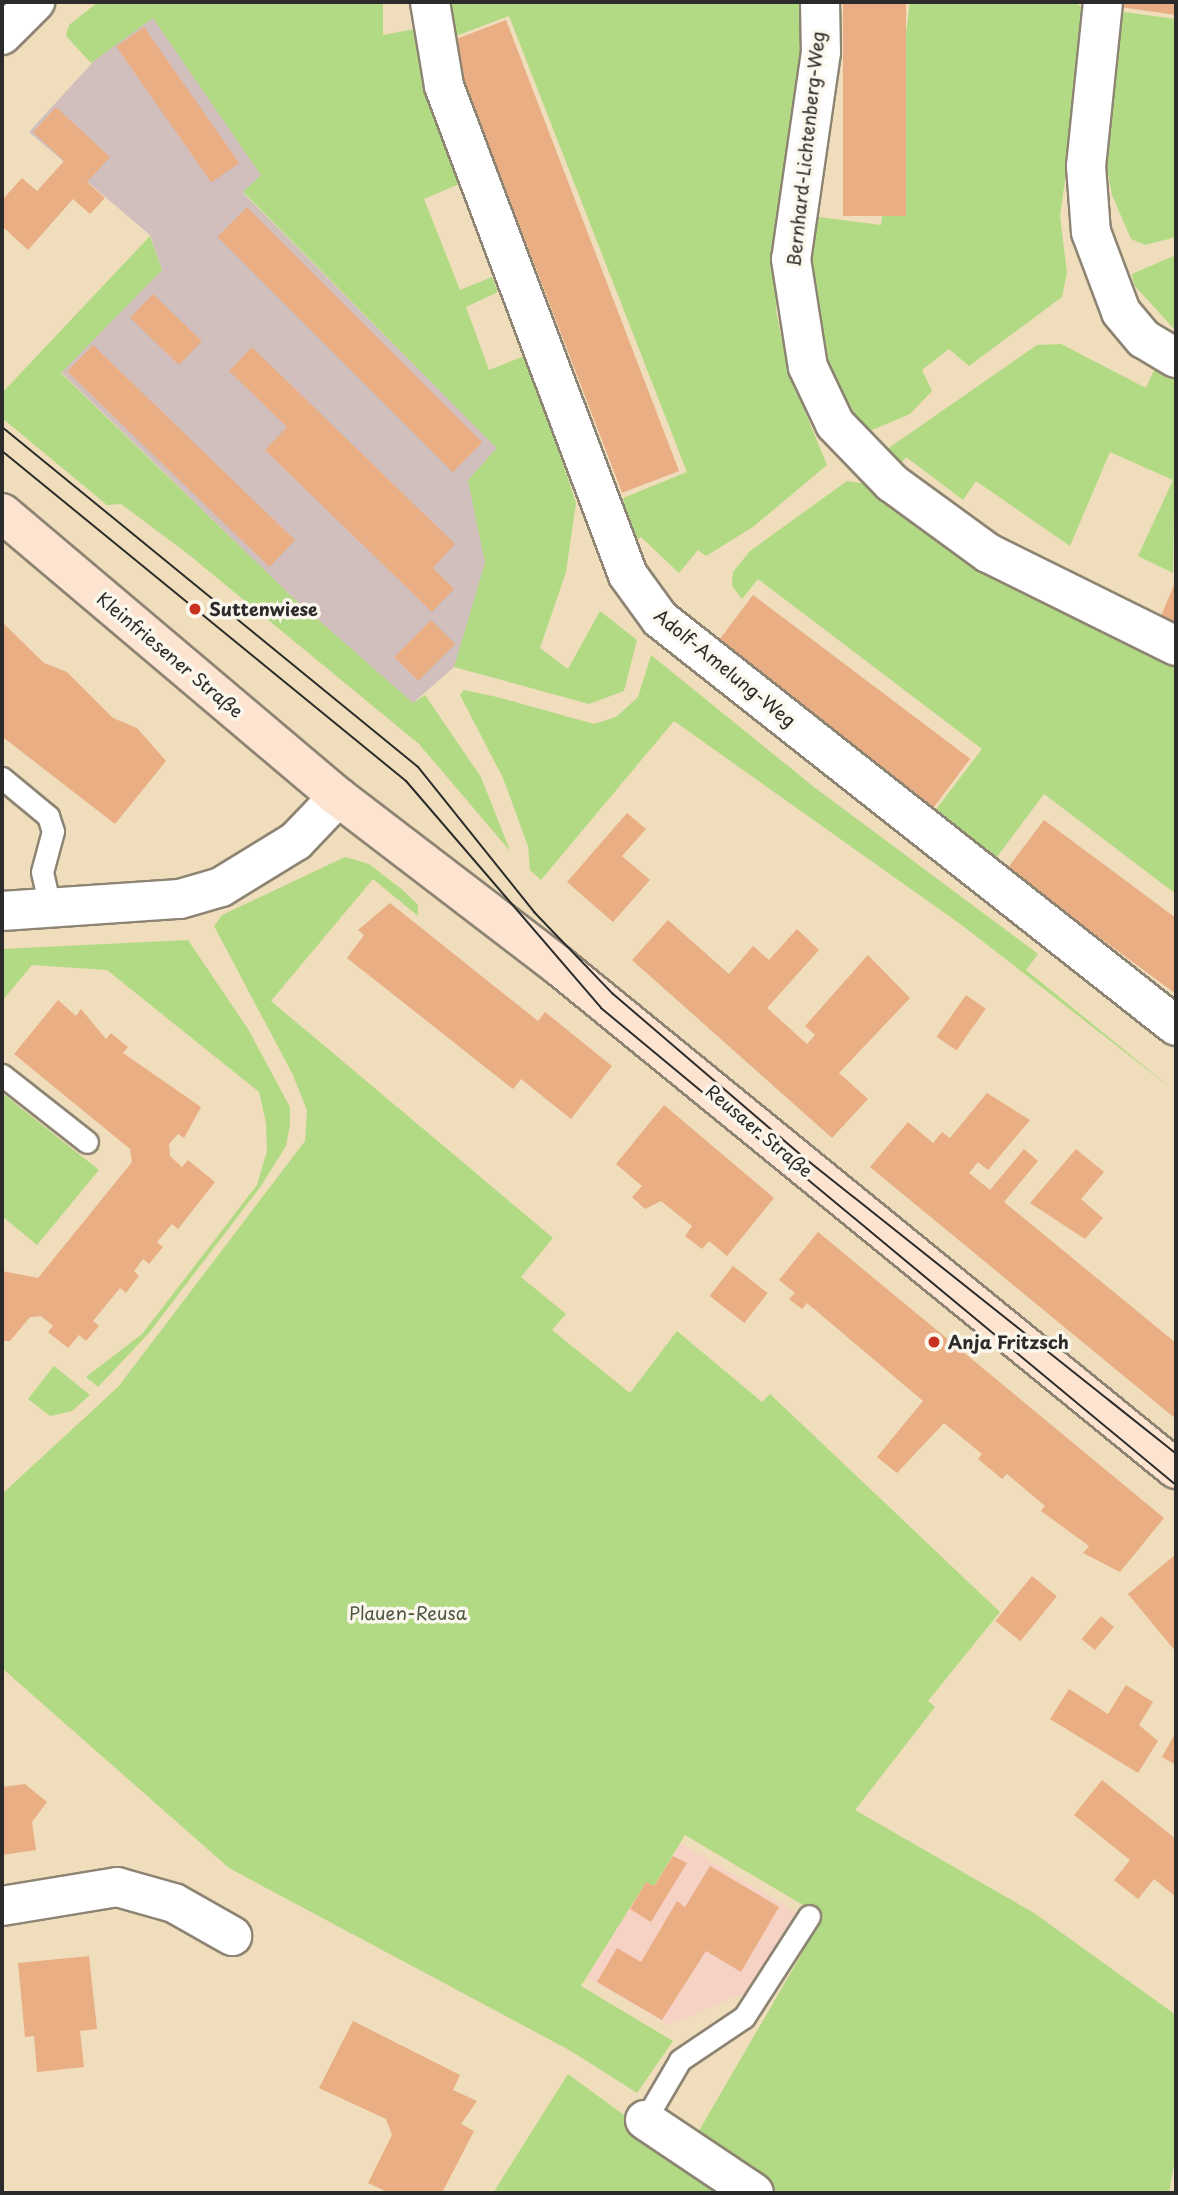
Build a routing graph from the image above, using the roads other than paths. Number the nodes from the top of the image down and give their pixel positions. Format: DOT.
graph roads {
  1 [pos="35,2"];
  2 [pos="430,2"];
  3 [pos="820,2"];
  4 [pos="1103,2"];
  5 [pos="2,35"];
  6 [pos="1176,358"];
  7 [pos="2,513"];
  8 [pos="1176,646"];
  9 [pos="2,778"];
  10 [pos="338,797"];
  11 [pos="51,910"];
  12 [pos="2,911"];
  13 [pos="1176,1026"];
  14 [pos="2,1075"];
  15 [pos="87,1142"];
  16 [pos="1176,1469"];
  17 [pos="2,1906"];
  18 [pos="809,1916"];
  19 [pos="232,1936"];
  20 [pos="645,2120"];
  21 [pos="754,2193"];
  1 -- 5 [label="street"];
  2 -- 13 [label="street, Adolf-Amelung-Weg"];
  3 -- 8 [label="street, Bernhard-Lichtenberg-Weg"];
  4 -- 6 [label="street"];
  7 -- 10 [label="street, Kleinfriesener Straße"];
  9 -- 11 [label="lane"];
  10 -- 11 [label="street"];
  10 -- 16 [label="street, Reusaer Straße"];
  11 -- 12 [label="street"];
  14 -- 15 [label="lane"];
  17 -- 19 [label="street"];
  18 -- 20 [label="lane"];
  20 -- 21 [label="street"];
}
